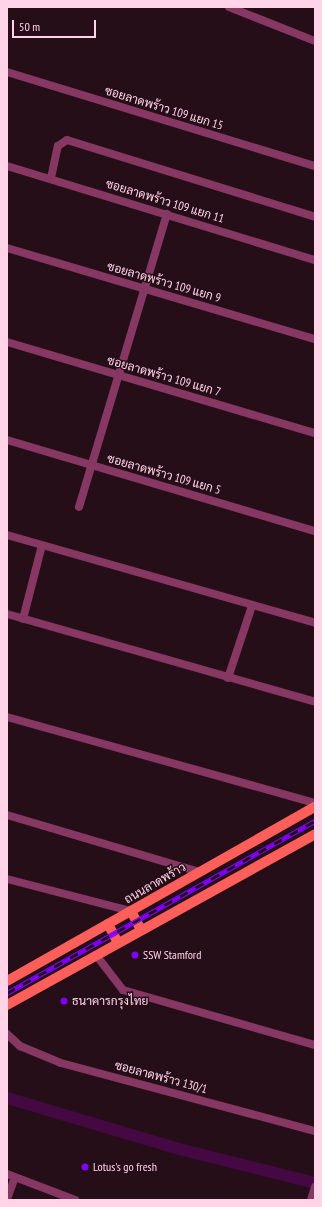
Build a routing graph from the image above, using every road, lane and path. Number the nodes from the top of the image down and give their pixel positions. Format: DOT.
graph roads {
  1 [pos="229,7"];
  2 [pos="315,41"];
  3 [pos="7,72"];
  4 [pos="7,166"];
  5 [pos="315,166"];
  6 [pos="51,178"];
  7 [pos="167,214"];
  8 [pos="315,217"];
  9 [pos="7,248"];
  10 [pos="315,260"];
  11 [pos="145,289"];
  12 [pos="315,339"];
  13 [pos="7,342"];
  14 [pos="120,376"];
  15 [pos="315,433"];
  16 [pos="7,440"];
  17 [pos="91,465"];
  18 [pos="79,507"];
  19 [pos="315,531"];
  20 [pos="7,535"];
  21 [pos="42,545"];
  22 [pos="252,606"];
  23 [pos="7,614"];
  24 [pos="23,619"];
  25 [pos="315,623"];
  26 [pos="228,678"];
  27 [pos="315,702"];
  28 [pos="7,718"];
  29 [pos="315,803"];
  30 [pos="315,807"];
  31 [pos="7,815"];
  32 [pos="315,834"];
  33 [pos="200,872"];
  34 [pos="7,879"];
  35 [pos="131,911"];
  36 [pos="108,924"];
  37 [pos="142,930"];
  38 [pos="118,943"];
  39 [pos="96,955"];
  40 [pos="7,981"];
  41 [pos="7,1005"];
  42 [pos="7,1034"];
  43 [pos="315,1045"];
  44 [pos="315,1131"];
  45 [pos="11,1176"];
  46 [pos="314,1189"];
  47 [pos="7,1199"];
  48 [pos="74,1200"];
  49 [pos="311,1200"];
  1 -- 2 [label="street"];
  3 -- 5 [label="street, ซอยลาดพร้าว 109 แยก 15"];
  4 -- 6 [label="street, ซอยลาดพร้าว 109 แยก 11"];
  6 -- 7 [label="street, ซอยลาดพร้าว 109 แยก 11"];
  6 -- 8 [label="street"];
  7 -- 10 [label="street, ซอยลาดพร้าว 109 แยก 11"];
  7 -- 11 [label="street"];
  9 -- 11 [label="street, ซอยลาดพร้าว 109 แยก 9"];
  11 -- 12 [label="street, ซอยลาดพร้าว 109 แยก 9"];
  11 -- 14 [label="street"];
  13 -- 14 [label="street, ซอยลาดพร้าว 109 แยก 7"];
  14 -- 15 [label="street, ซอยลาดพร้าว 109 แยก 7"];
  14 -- 17 [label="street"];
  16 -- 17 [label="street, ซอยลาดพร้าว 109 แยก 5"];
  17 -- 18 [label="street"];
  17 -- 19 [label="street, ซอยลาดพร้าว 109 แยก 5"];
  20 -- 21 [label="street"];
  21 -- 22 [label="street"];
  21 -- 24 [label="street"];
  22 -- 25 [label="street"];
  22 -- 26 [label="street"];
  23 -- 24 [label="street"];
  24 -- 26 [label="street"];
  26 -- 27 [label="street"];
  28 -- 29 [label="street"];
  30 -- 33 [label="main road, ถนนลาดพร้าว"];
  31 -- 33 [label="street"];
  32 -- 37 [label="main road"];
  33 -- 35 [label="main road, ถนนลาดพร้าว"];
  34 -- 35 [label="street"];
  35 -- 36 [label="main road, ถนนลาดพร้าว"];
  35 -- 37 [label="main road"];
  36 -- 38 [label="main road"];
  36 -- 40 [label="main road, ถนนลาดพร้าว"];
  37 -- 38 [label="main road"];
  38 -- 39 [label="main road"];
  39 -- 41 [label="main road"];
  39 -- 43 [label="street"];
  42 -- 44 [label="street, ซอยลาดพร้าว 130/1"];
  45 -- 47 [label="street"];
  45 -- 48 [label="street"];
  46 -- 49 [label="street"];
}
